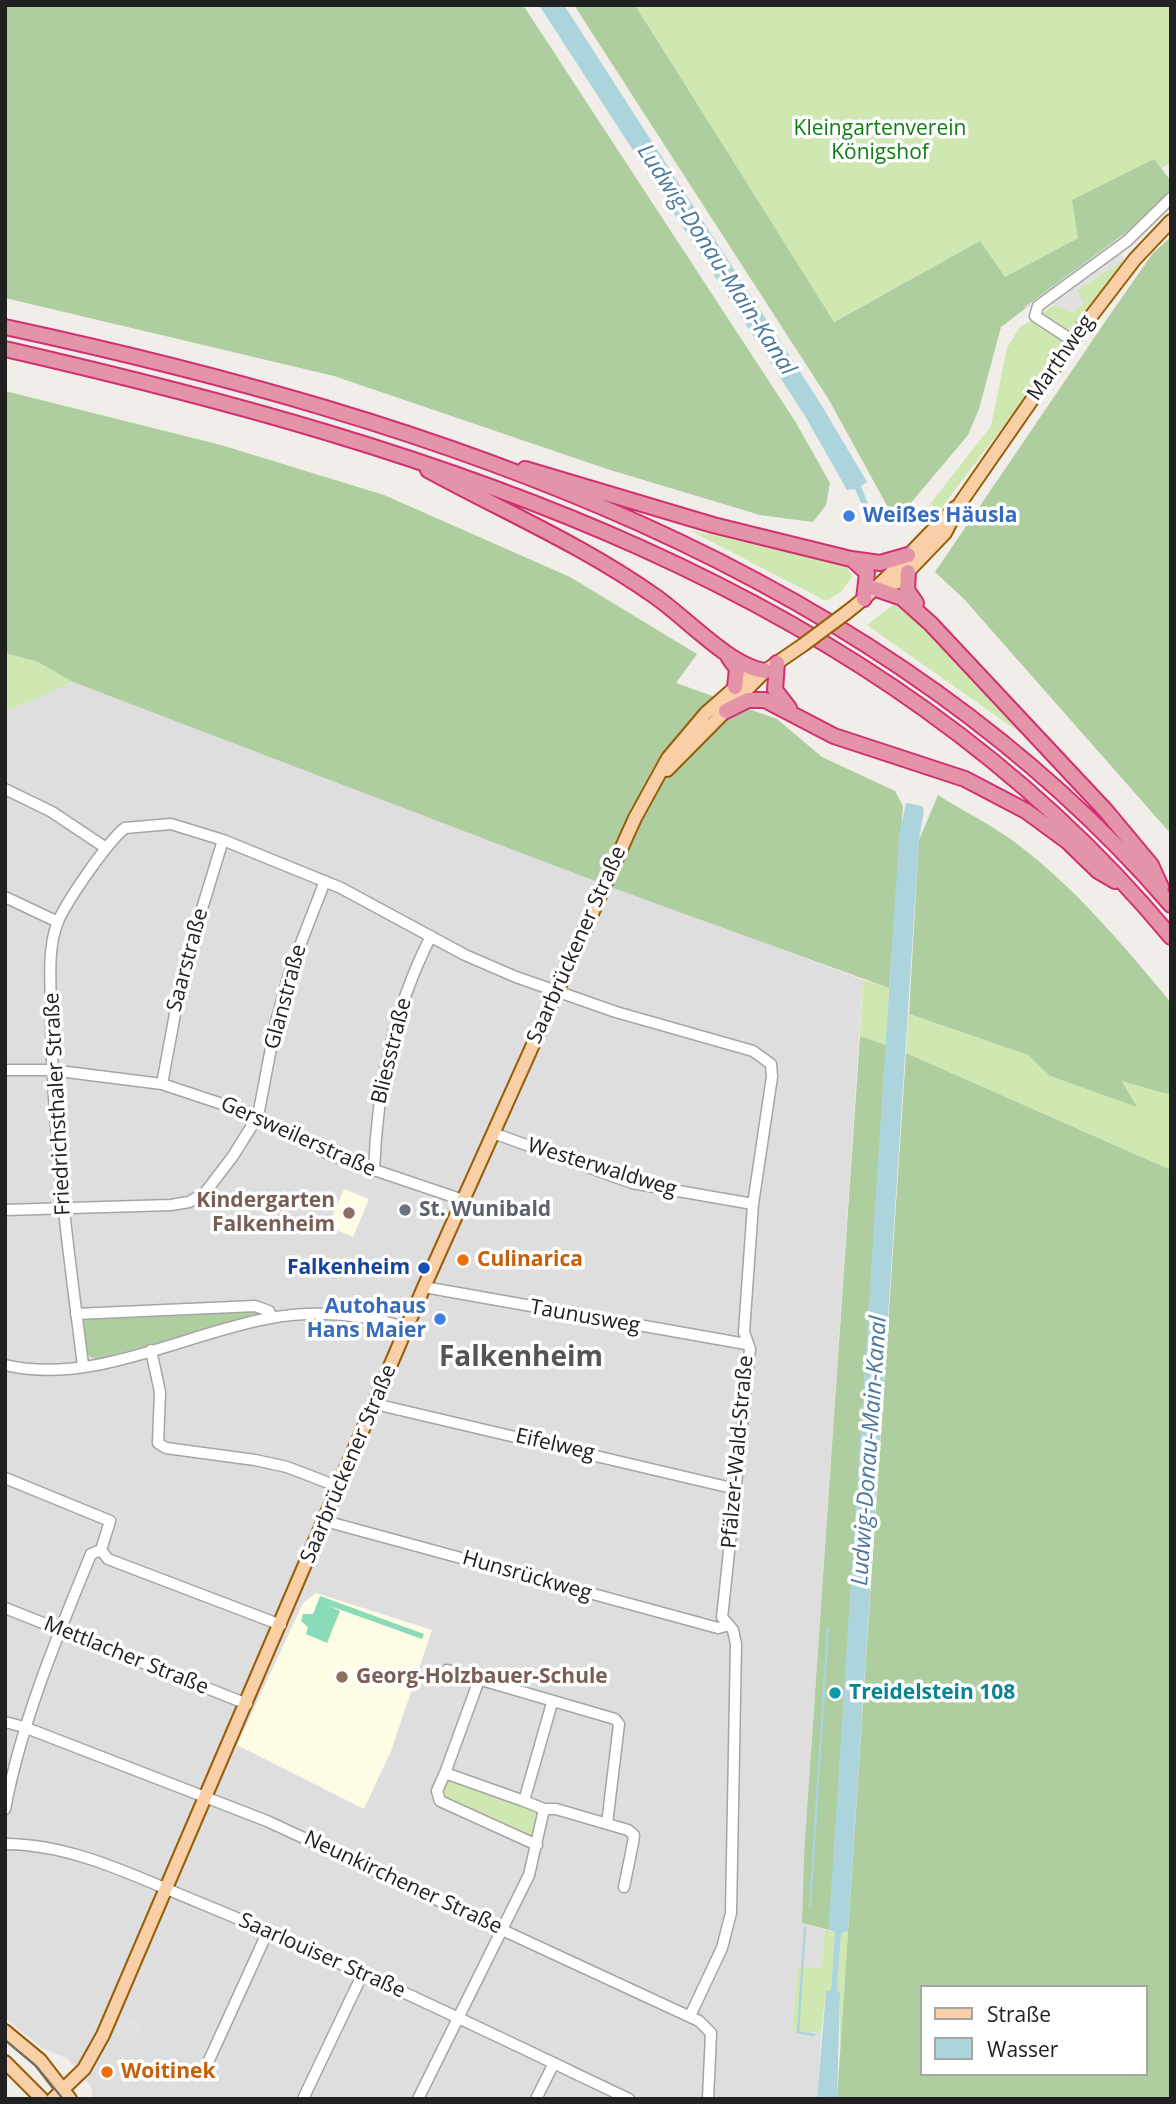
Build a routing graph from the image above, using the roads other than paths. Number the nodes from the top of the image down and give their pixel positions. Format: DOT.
graph roads {
  1 [pos="1171,198"];
  2 [pos="1171,221"];
  3 [pos="5,327"];
  4 [pos="1073,341"];
  5 [pos="5,349"];
  6 [pos="393,451"];
  7 [pos="491,463"];
  8 [pos="915,555"];
  9 [pos="852,559"];
  10 [pos="908,572"];
  11 [pos="876,589"];
  12 [pos="864,599"];
  13 [pos="931,624"];
  14 [pos="722,649"];
  15 [pos="771,667"];
  16 [pos="735,687"];
  17 [pos="726,711"];
  18 [pos="792,712"];
  19 [pos="654,783"];
  20 [pos="5,789"];
  21 [pos="223,840"];
  22 [pos="106,848"];
  23 [pos="325,881"];
  24 [pos="1128,888"];
  25 [pos="5,897"];
  26 [pos="1169,903"];
  27 [pos="58,922"];
  28 [pos="431,936"];
  29 [pos="1171,937"];
  30 [pos="556,992"];
  31 [pos="5,1070"];
  32 [pos="51,1070"];
  33 [pos="162,1084"];
  34 [pos="258,1116"];
  35 [pos="493,1133"];
  36 [pos="374,1171"];
  37 [pos="463,1200"];
  38 [pos="753,1204"];
  39 [pos="62,1207"];
  40 [pos="5,1210"];
  41 [pos="424,1287"];
  42 [pos="76,1314"];
  43 [pos="272,1318"];
  44 [pos="407,1328"];
  45 [pos="746,1344"];
  46 [pos="151,1350"];
  47 [pos="5,1365"];
  48 [pos="83,1365"];
  49 [pos="374,1404"];
  50 [pos="5,1478"];
  51 [pos="339,1487"];
  52 [pos="736,1489"];
  53 [pos="325,1521"];
  54 [pos="101,1550"];
  55 [pos="5,1608"];
  56 [pos="281,1625"];
  57 [pos="729,1625"];
  58 [pos="61,1629"];
  59 [pos="446,1670"];
  60 [pos="479,1680"];
  61 [pos="552,1703"];
  62 [pos="247,1704"];
  63 [pos="5,1723"];
  64 [pos="24,1727"];
  65 [pos="445,1773"];
  66 [pos="206,1797"];
  67 [pos="524,1801"];
  68 [pos="5,1809"];
  69 [pos="544,1809"];
  70 [pos="607,1824"];
  71 [pos="5,1844"];
  72 [pos="537,1844"];
  73 [pos="624,1887"];
  74 [pos="166,1889"];
  75 [pos="502,1929"];
  76 [pos="268,1931"];
  77 [pos="363,1973"];
  78 [pos="690,2016"];
  79 [pos="458,2018"];
  80 [pos="5,2031"];
  81 [pos="5,2062"];
  82 [pos="554,2063"];
  83 [pos="205,2069"];
  84 [pos="67,2094"];
  85 [pos="42,2099"];
  86 [pos="53,2099"];
  87 [pos="303,2099"];
  88 [pos="418,2099"];
  89 [pos="536,2099"];
  90 [pos="629,2099"];
  91 [pos="708,2099"];
  1 -- 4 [label="street"];
  2 -- 4 [label="main road, Marthweg"];
  3 -- 7 [label="highway"];
  4 -- 8 [label="main road, Marthweg"];
  5 -- 6 [label="highway"];
  6 -- 14 [label="highway"];
  6 -- 24 [label="highway"];
  7 -- 9 [label="highway"];
  7 -- 26 [label="highway"];
  8 -- 9 [label="highway"];
  8 -- 10 [label="main road, Marthweg"];
  8 -- 11 [label="main road, Marthweg"];
  9 -- 12 [label="highway"];
  10 -- 11 [label="main road, Marthweg"];
  10 -- 13 [label="highway"];
  11 -- 12 [label="main road, Marthweg"];
  11 -- 13 [label="highway"];
  12 -- 15 [label="main road, Marthweg, bridge"];
  13 -- 26 [label="highway"];
  14 -- 15 [label="highway"];
  14 -- 16 [label="highway"];
  15 -- 16 [label="main road, Saarbrückener Straße"];
  15 -- 17 [label="main road, Saarbrückener Straße"];
  15 -- 18 [label="highway"];
  16 -- 19 [label="main road, Saarbrückener Straße"];
  17 -- 18 [label="highway"];
  17 -- 19 [label="main road, Saarbrückener Straße"];
  18 -- 24 [label="highway"];
  19 -- 30 [label="main road, Saarbrückener Straße"];
  20 -- 22 [label="street"];
  21 -- 22 [label="street, Friedrichsthaler Straße"];
  21 -- 23 [label="street, Friedrichsthaler Straße"];
  21 -- 33 [label="street, Saarstraße"];
  22 -- 27 [label="street, Friedrichsthaler Straße"];
  23 -- 28 [label="street, Friedrichsthaler Straße"];
  23 -- 34 [label="street, Glanstraße"];
  24 -- 29 [label="highway"];
  25 -- 27 [label="street"];
  27 -- 32 [label="street, Friedrichsthaler Straße"];
  28 -- 30 [label="street, Friedrichsthaler Straße"];
  28 -- 36 [label="street, Bliesstraße"];
  30 -- 35 [label="main road, Saarbrückener Straße"];
  30 -- 38 [label="street, Pfälzer-Wald-Straße"];
  31 -- 32 [label="street, Gersweilerstraße"];
  32 -- 33 [label="street, Gersweilerstraße"];
  32 -- 39 [label="street, Friedrichsthaler Straße"];
  33 -- 34 [label="street, Gersweilerstraße"];
  34 -- 36 [label="street, Gersweilerstraße"];
  34 -- 39 [label="street"];
  35 -- 37 [label="main road, Saarbrückener Straße"];
  35 -- 38 [label="street, Westerwaldweg"];
  36 -- 37 [label="street, Gersweilerstraße"];
  37 -- 41 [label="main road, Saarbrückener Straße"];
  38 -- 45 [label="street, Pfälzer-Wald-Straße"];
  39 -- 40 [label="street"];
  39 -- 42 [label="street, Friedrichsthaler Straße"];
  41 -- 44 [label="main road, Saarbrückener Straße"];
  41 -- 45 [label="street, Taunusweg"];
  42 -- 43 [label="street"];
  42 -- 48 [label="street, Friedrichsthaler Straße"];
  43 -- 44 [label="street"];
  43 -- 46 [label="street"];
  44 -- 49 [label="main road, Saarbrückener Straße"];
  45 -- 52 [label="street, Pfälzer-Wald-Straße"];
  46 -- 48 [label="street"];
  46 -- 51 [label="street"];
  47 -- 48 [label="street"];
  49 -- 51 [label="main road, Saarbrückener Straße"];
  49 -- 52 [label="street, Eifelweg"];
  50 -- 54 [label="street"];
  51 -- 53 [label="main road, Saarbrückener Straße"];
  52 -- 57 [label="street, Pfälzer-Wald-Straße"];
  53 -- 56 [label="main road, Saarbrückener Straße"];
  53 -- 57 [label="street, Hunsrückweg"];
  54 -- 56 [label="street"];
  54 -- 58 [label="street"];
  55 -- 58 [label="street, Mettlacher Straße"];
  56 -- 62 [label="main road, Saarbrückener Straße"];
  57 -- 78 [label="street, Pfälzer-Wald-Straße"];
  58 -- 62 [label="street, Mettlacher Straße"];
  58 -- 64 [label="street"];
  59 -- 60 [label="street"];
  60 -- 61 [label="street"];
  60 -- 65 [label="street"];
  61 -- 67 [label="street"];
  61 -- 70 [label="street"];
  62 -- 66 [label="main road, Saarbrückener Straße"];
  63 -- 64 [label="street, Neunkirchener Straße"];
  64 -- 66 [label="street, Neunkirchener Straße"];
  64 -- 68 [label="street"];
  65 -- 67 [label="street"];
  65 -- 72 [label="street"];
  66 -- 74 [label="main road, Saarbrückener Straße"];
  66 -- 75 [label="street, Neunkirchener Straße"];
  67 -- 69 [label="street"];
  69 -- 70 [label="street"];
  69 -- 72 [label="street"];
  70 -- 73 [label="street"];
  71 -- 74 [label="street, Saarlouiser Straße"];
  72 -- 75 [label="street"];
  74 -- 76 [label="street, Saarlouiser Straße"];
  74 -- 84 [label="main road, Saarbrückener Straße"];
  75 -- 78 [label="street, Neunkirchener Straße"];
  75 -- 79 [label="street"];
  76 -- 77 [label="street, Saarlouiser Straße"];
  76 -- 83 [label="street"];
  77 -- 79 [label="street, Saarlouiser Straße"];
  77 -- 87 [label="street"];
  78 -- 91 [label="street, Neunkirchener Straße"];
  79 -- 82 [label="street, Saarlouiser Straße"];
  79 -- 88 [label="street"];
  80 -- 84 [label="main road"];
  81 -- 85 [label="main road"];
  82 -- 89 [label="street"];
  82 -- 90 [label="street, Saarlouiser Straße"];
  84 -- 86 [label="main road, Saarbrückener Straße"];
}
